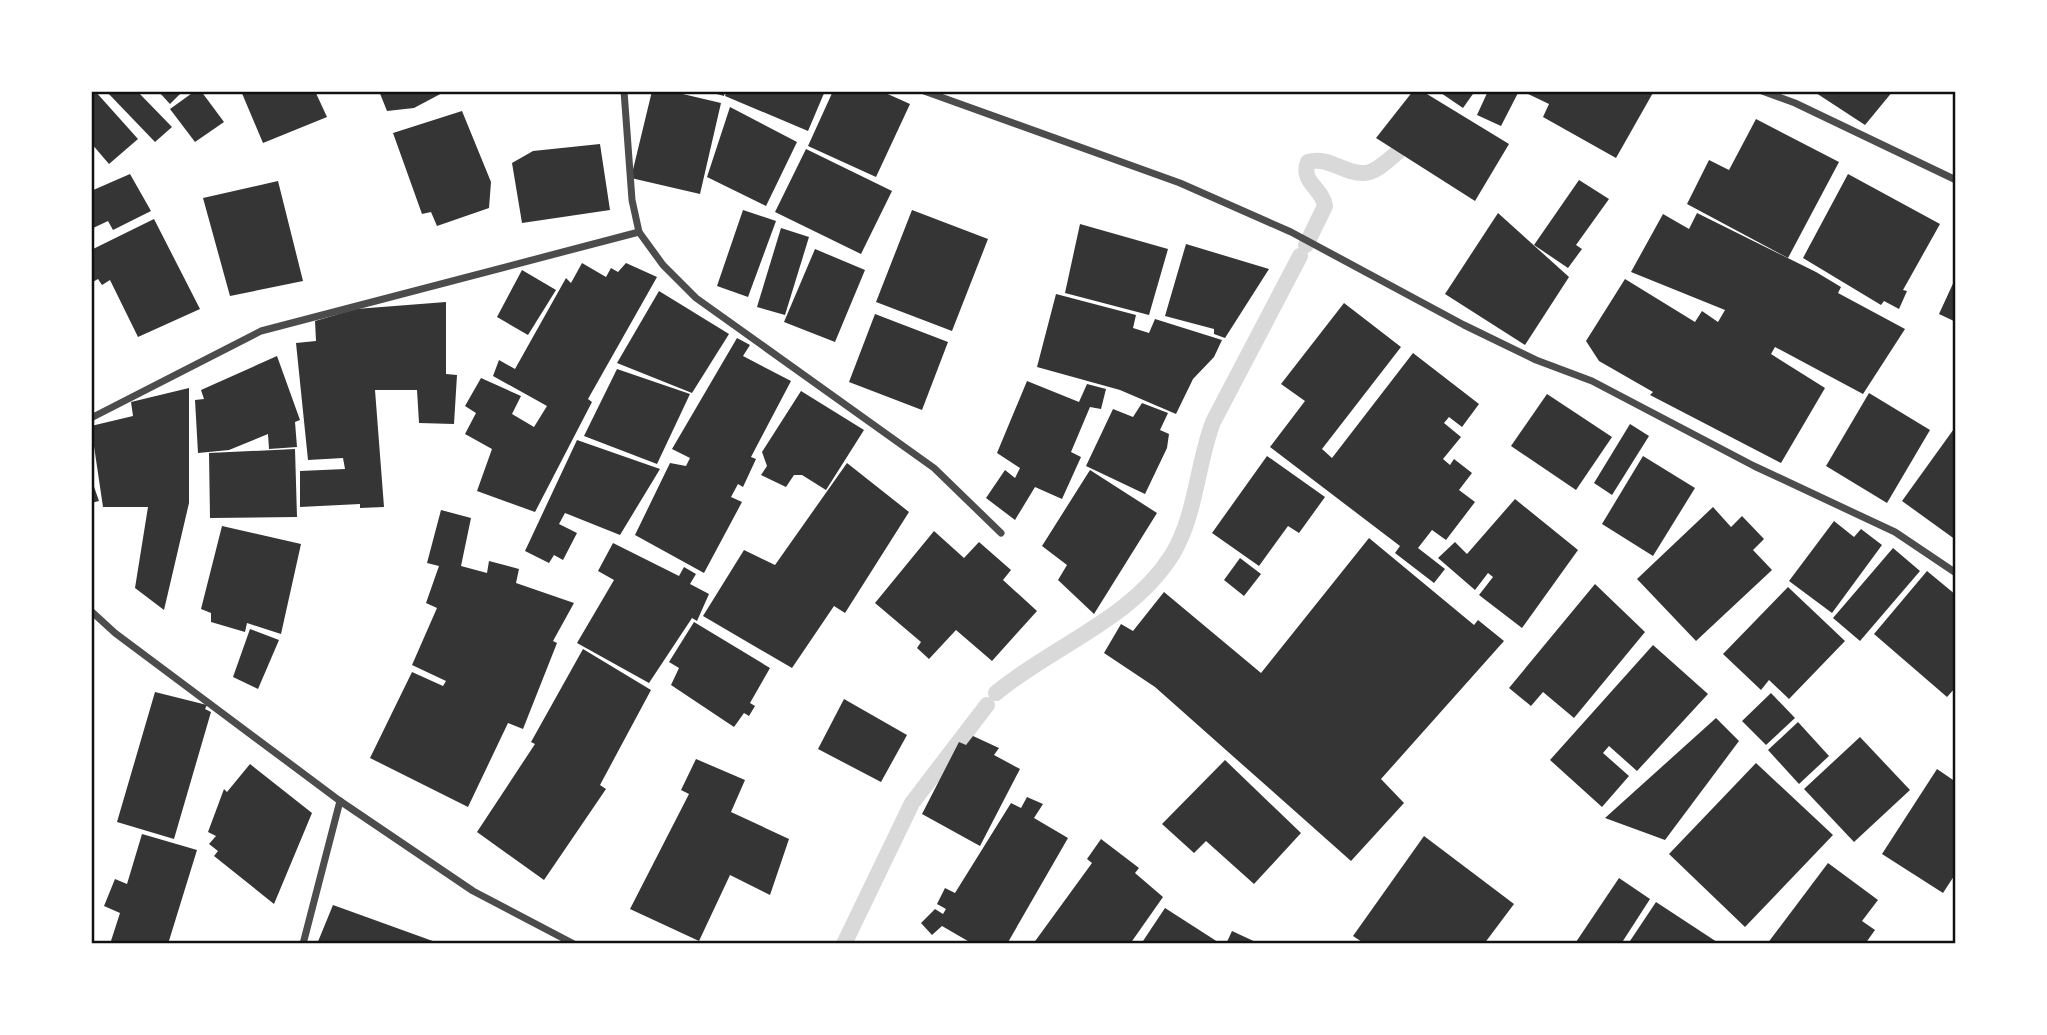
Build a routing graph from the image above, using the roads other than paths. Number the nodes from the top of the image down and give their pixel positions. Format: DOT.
graph roads {
  1 [pos="624,91"];
  2 [pos="924,91"];
  3 [pos="1762,91"];
  4 [pos="1956,180"];
  5 [pos="639,232"];
  6 [pos="91,418"];
  7 [pos="1001,533"];
  8 [pos="1956,573"];
  9 [pos="91,611"];
  10 [pos="340,801"];
  11 [pos="303,944"];
  12 [pos="574,944"];
  1 -- 5 [label="street"];
  2 -- 8 [label="street"];
  3 -- 4 [label="street"];
  5 -- 6 [label="street"];
  5 -- 7 [label="street"];
  9 -- 10 [label="street"];
  10 -- 11 [label="street"];
  10 -- 12 [label="street"];
}
